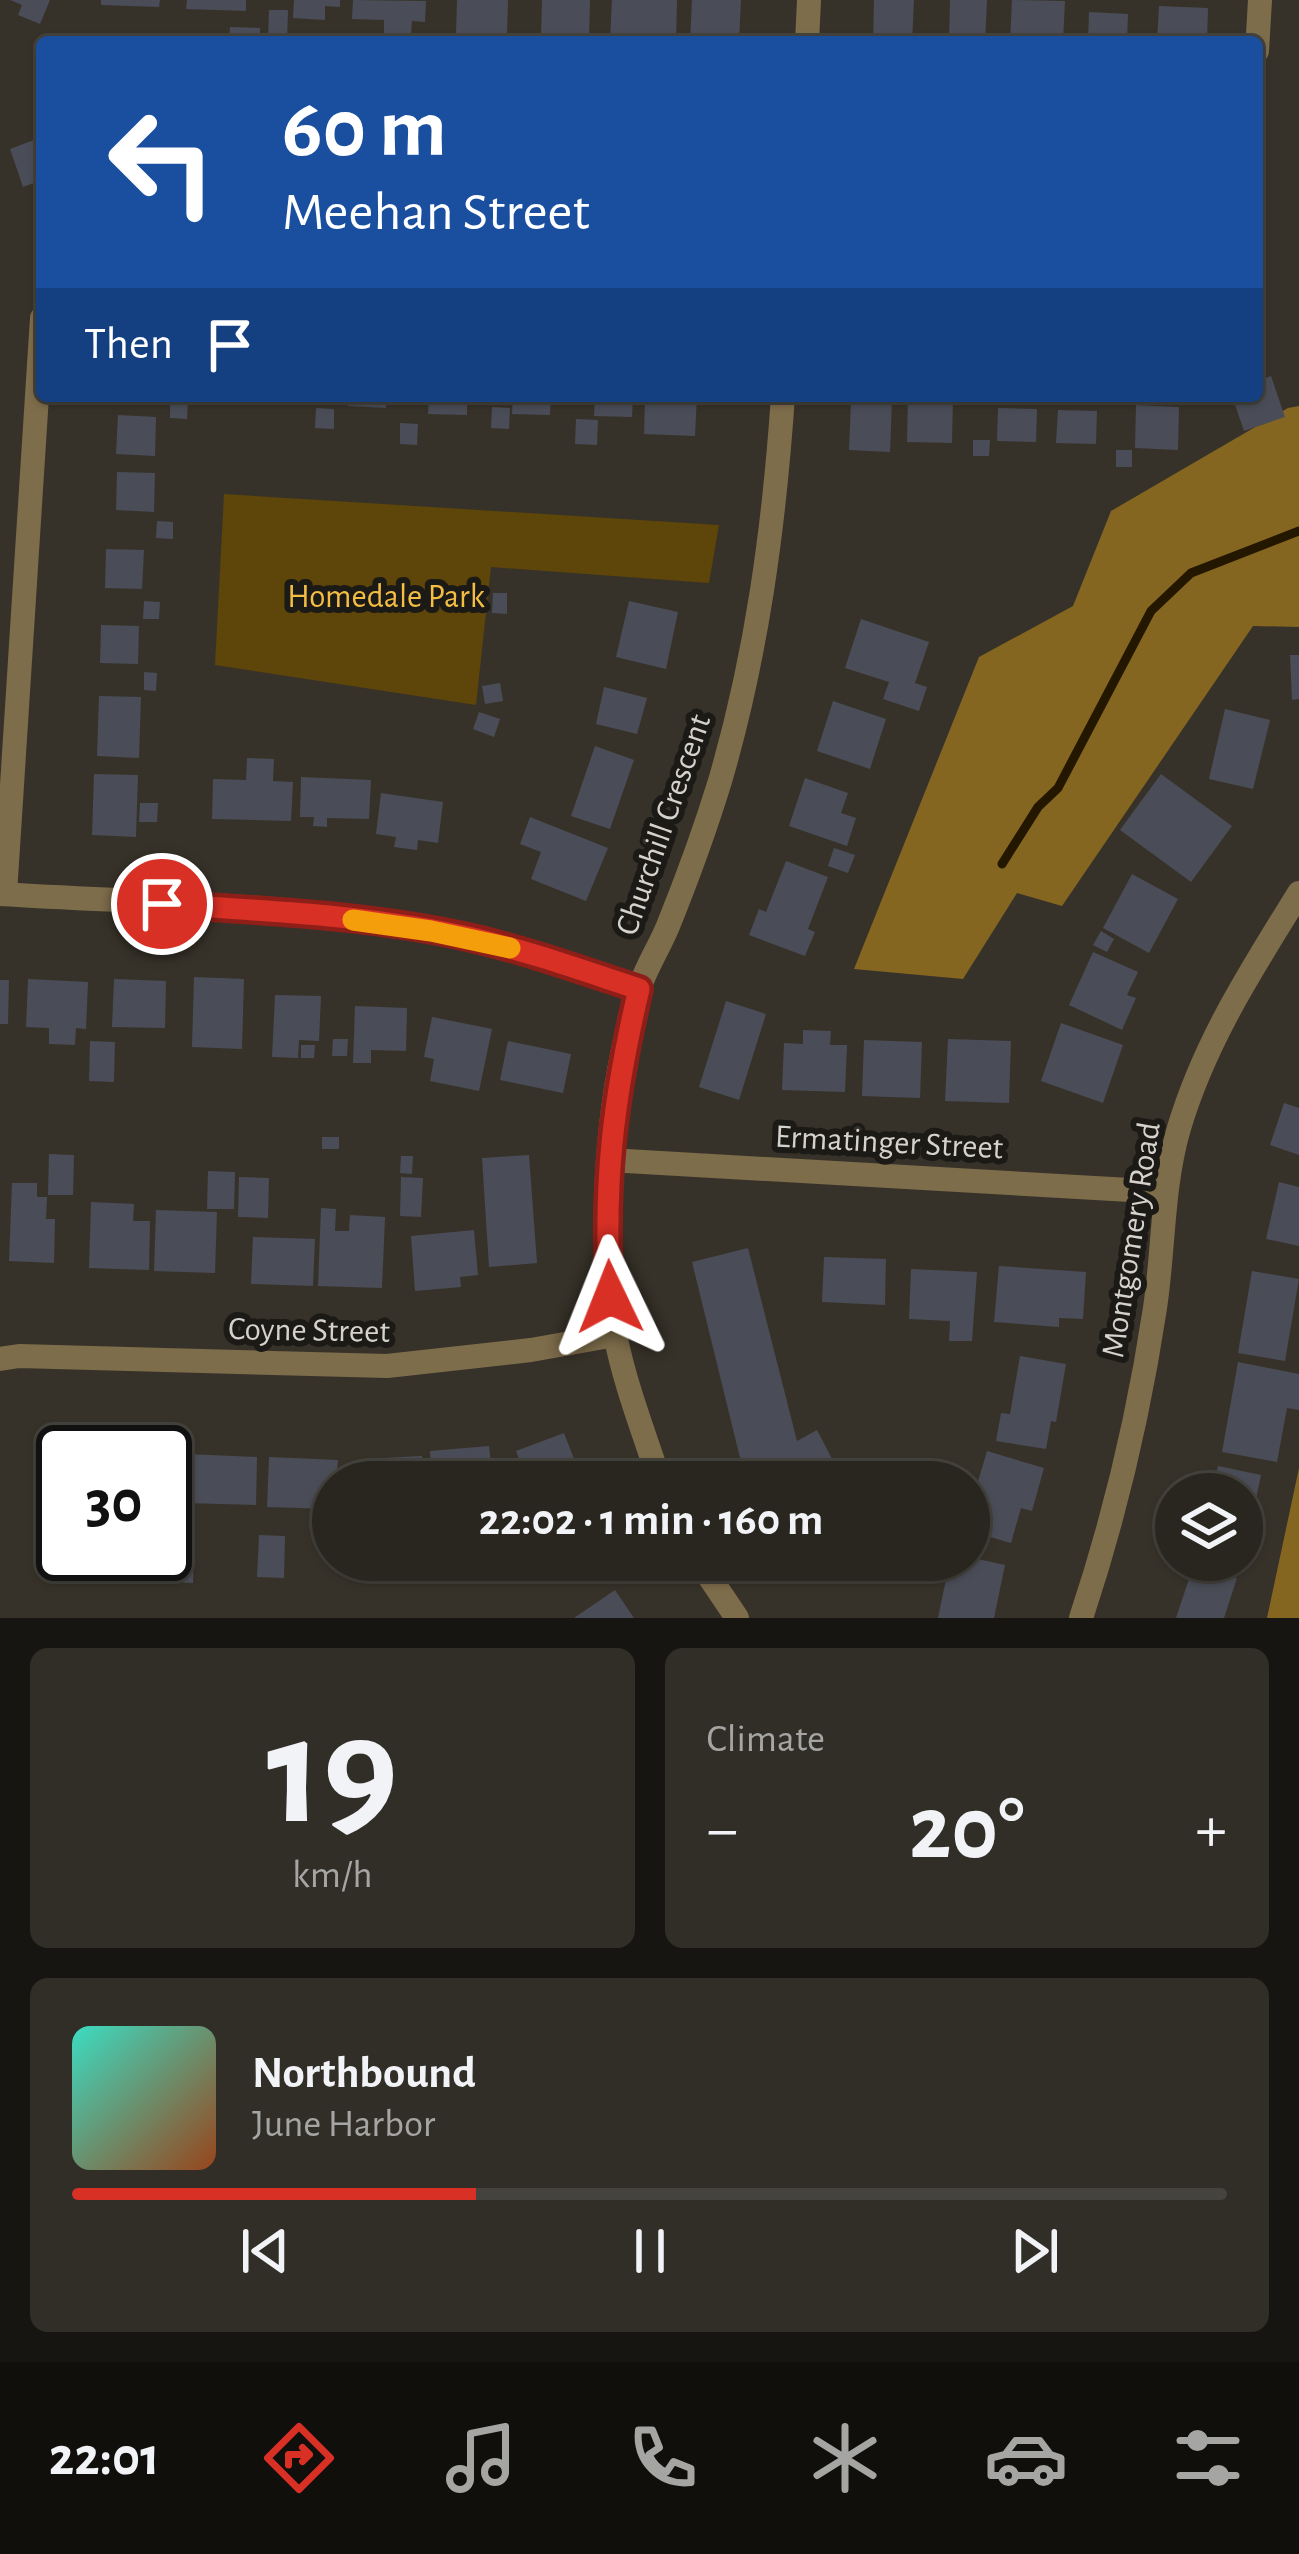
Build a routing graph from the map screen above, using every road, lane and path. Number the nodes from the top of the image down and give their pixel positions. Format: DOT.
graph roads {
  1 [pos="809,0"];
  2 [pos="1260,0"];
  3 [pos="807,36"];
  4 [pos="1258,36"];
  5 [pos="36,402"];
  6 [pos="783,402"];
  7 [pos="1299,893"];
  8 [pos="3,894"];
  9 [pos="639,989"];
  10 [pos="609,1160"];
  11 [pos="1165,1192"];
  12 [pos="615,1335"];
  13 [pos="0,1359"];
  14 [pos="654,1461"];
  15 [pos="712,1581"];
  16 [pos="737,1618"];
  17 [pos="1081,1618"];
  1 -- 3 [label="street"];
  2 -- 4 [label="street"];
  5 -- 8 [label="street"];
  6 -- 9 [label="street, Churchill Crescent"];
  7 -- 11 [label="street, Montgomery Road"];
  8 -- 9 [label="street"];
  9 -- 10 [label="street, Churchill Crescent"];
  10 -- 11 [label="street, Ermatinger Street"];
  10 -- 12 [label="street, Churchill Crescent"];
  11 -- 17 [label="street, Montgomery Road"];
  12 -- 13 [label="street, Coyne Street"];
  12 -- 14 [label="street, Churchill Crescent"];
  15 -- 16 [label="street"];
}
